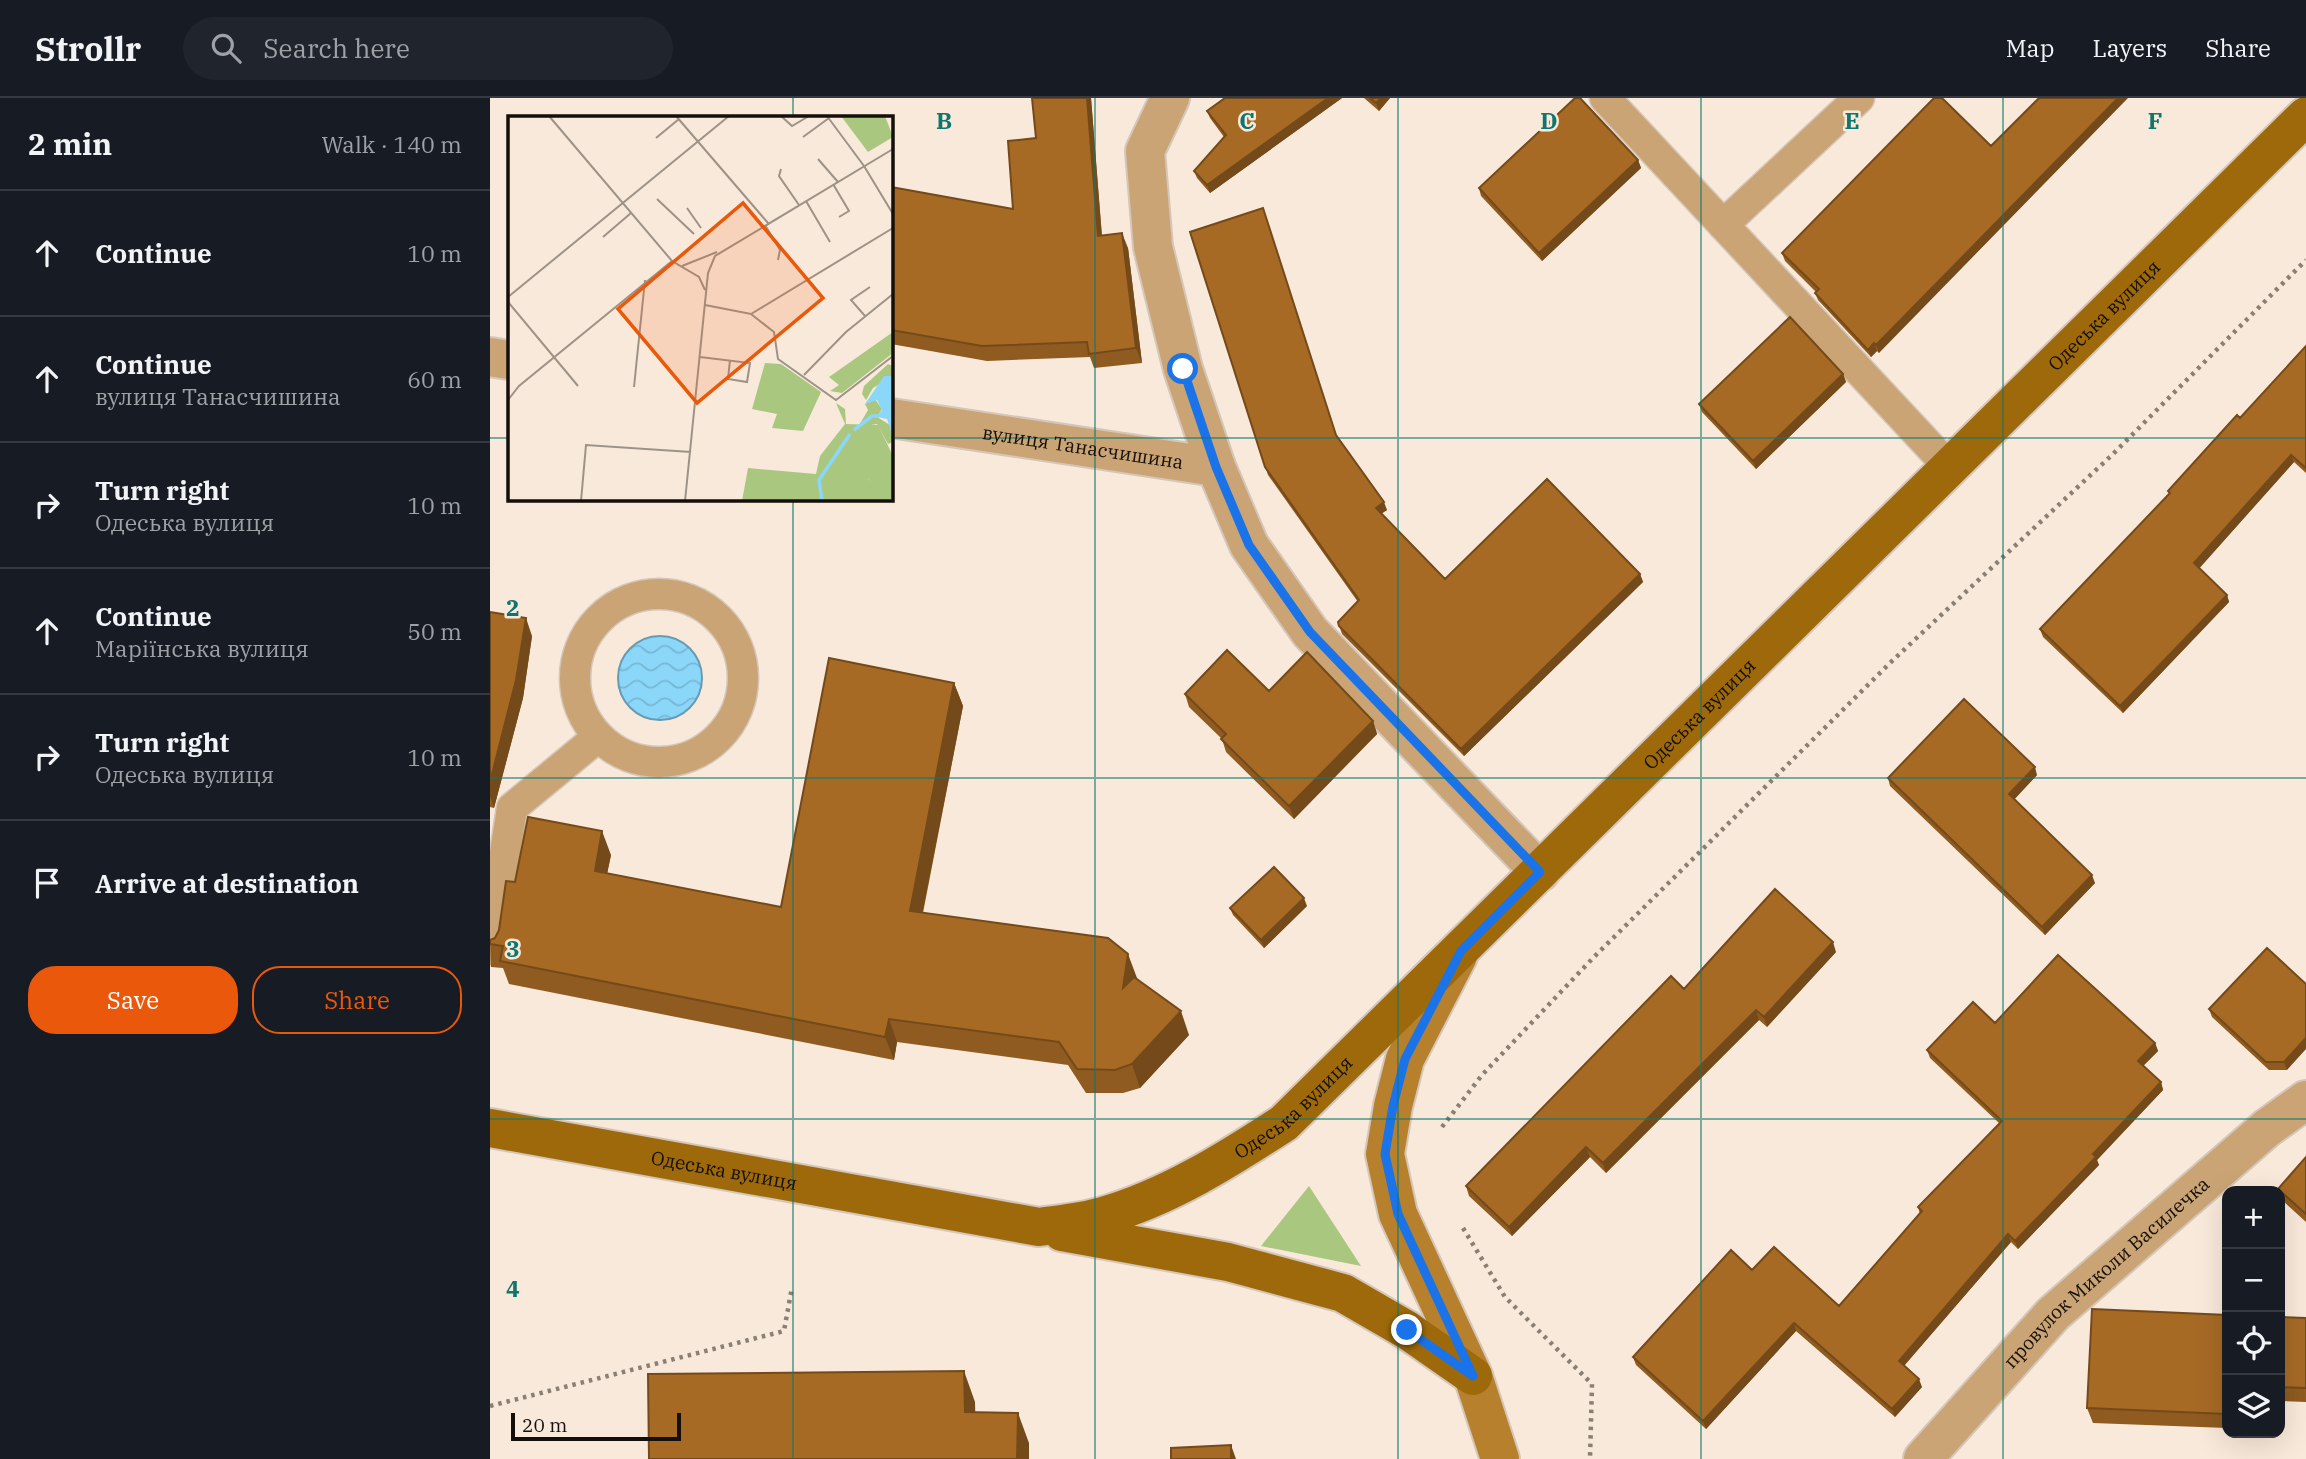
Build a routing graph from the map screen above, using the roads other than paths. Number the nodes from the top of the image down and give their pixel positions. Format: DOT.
graph roads {
  1 [pos="1170,98"];
  2 [pos="1605,98"];
  3 [pos="1859,98"];
  4 [pos="2306,116"];
  5 [pos="1723,225"];
  6 [pos="490,357"];
  7 [pos="508,360"];
  8 [pos="892,418"];
  9 [pos="1216,467"];
  10 [pos="1950,468"];
  11 [pos="598,737"];
  12 [pos="1540,872"];
  13 [pos="490,950"];
  14 [pos="1461,951"];
  15 [pos="2306,1100"];
  16 [pos="490,1128"];
  17 [pos="1040,1227"];
  18 [pos="1473,1376"];
  19 [pos="1500,1459"];
  20 [pos="1923,1459"];
  1 -- 9 [label="street"];
  2 -- 5 [label="lane"];
  3 -- 5 [label="lane"];
  4 -- 10 [label="main road, Одеська вулиця"];
  5 -- 10 [label="lane"];
  6 -- 7 [label="street"];
  8 -- 9 [label="street, вулиця Танасчишина"];
  9 -- 12 [label="street"];
  10 -- 12 [label="main road, Одеська вулиця"];
  11 -- 11 [label="lane"];
  11 -- 13 [label="lane"];
  12 -- 14 [label="main road, Одеська вулиця"];
  14 -- 17 [label="main road, Одеська вулиця"];
  14 -- 18 [label="main road"];
  15 -- 20 [label="street, провулок Миколи Василечка"];
  16 -- 17 [label="main road, Одеська вулиця"];
  17 -- 18 [label="main road, Одеська вулиця"];
  18 -- 19 [label="main road"];
}
